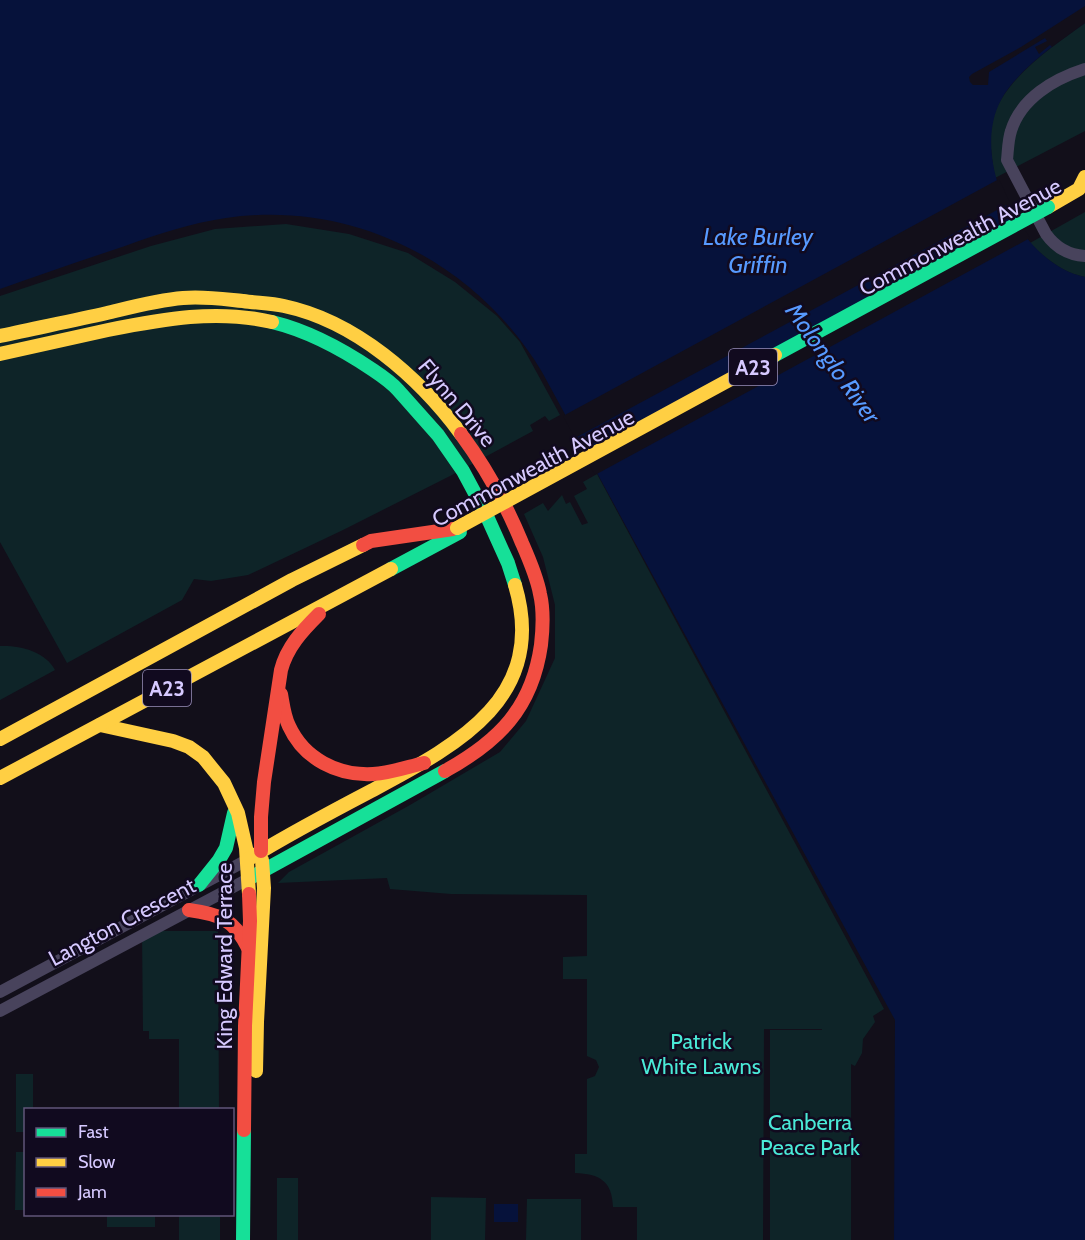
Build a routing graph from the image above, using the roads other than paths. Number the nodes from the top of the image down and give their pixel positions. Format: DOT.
graph roads {
  1 [pos="1085,69"];
  2 [pos="1085,177"];
  3 [pos="1085,193"];
  4 [pos="1049,209"];
  5 [pos="1085,256"];
  6 [pos="0,336"];
  7 [pos="0,354"];
  8 [pos="458,530"];
  9 [pos="334,598"];
  10 [pos="279,682"];
  11 [pos="100,725"];
  12 [pos="0,739"];
  13 [pos="424,763"];
  14 [pos="0,778"];
  15 [pos="235,806"];
  16 [pos="261,851"];
  17 [pos="247,860"];
  18 [pos="263,870"];
  19 [pos="250,878"];
  20 [pos="199,885"];
  21 [pos="189,910"];
  22 [pos="248,949"];
  23 [pos="53,963"];
  24 [pos="60,979"];
  25 [pos="0,992"];
  26 [pos="0,1011"];
  27 [pos="243,1240"];
  28 [pos="254,1240"];
  1 -- 5 [label="street"];
  2 -- 4 [label="main road, Commonwealth Avenue / A23"];
  3 -- 4 [label="main road, Commonwealth Avenue / A23"];
  4 -- 8 [label="main road, Commonwealth Avenue / A23, bridge"];
  4 -- 8 [label="main road, Commonwealth Avenue / A23"];
  6 -- 18 [label="main road, Flynn Drive"];
  7 -- 13 [label="main road, Flynn Drive"];
  8 -- 9 [label="main road, Commonwealth Avenue / A23"];
  8 -- 12 [label="main road, Commonwealth Avenue / A23"];
  9 -- 10 [label="main road, King Edward Terrace"];
  9 -- 11 [label="main road, Commonwealth Avenue / A23"];
  10 -- 13 [label="main road"];
  10 -- 16 [label="main road, King Edward Terrace"];
  11 -- 14 [label="main road, Commonwealth Avenue / A23"];
  11 -- 15 [label="main road, King Edward Terrace"];
  13 -- 16 [label="main road, Flynn Drive"];
  15 -- 17 [label="main road, King Edward Terrace"];
  15 -- 20 [label="main road"];
  16 -- 17 [label="main road, Langton Crescent"];
  16 -- 18 [label="main road, King Edward Terrace"];
  17 -- 19 [label="main road, King Edward Terrace"];
  17 -- 20 [label="street, Langton Crescent"];
  18 -- 19 [label="main road, Langton Crescent"];
  18 -- 28 [label="main road, King Edward Terrace"];
  19 -- 21 [label="street, Langton Crescent"];
  19 -- 22 [label="main road, King Edward Terrace"];
  20 -- 23 [label="street, Langton Crescent"];
  21 -- 22 [label="main road"];
  21 -- 24 [label="street, Langton Crescent"];
  22 -- 27 [label="main road, King Edward Terrace"];
  23 -- 24 [label="street"];
  23 -- 25 [label="street, Langton Crescent"];
  24 -- 26 [label="street, Langton Crescent"];
}
